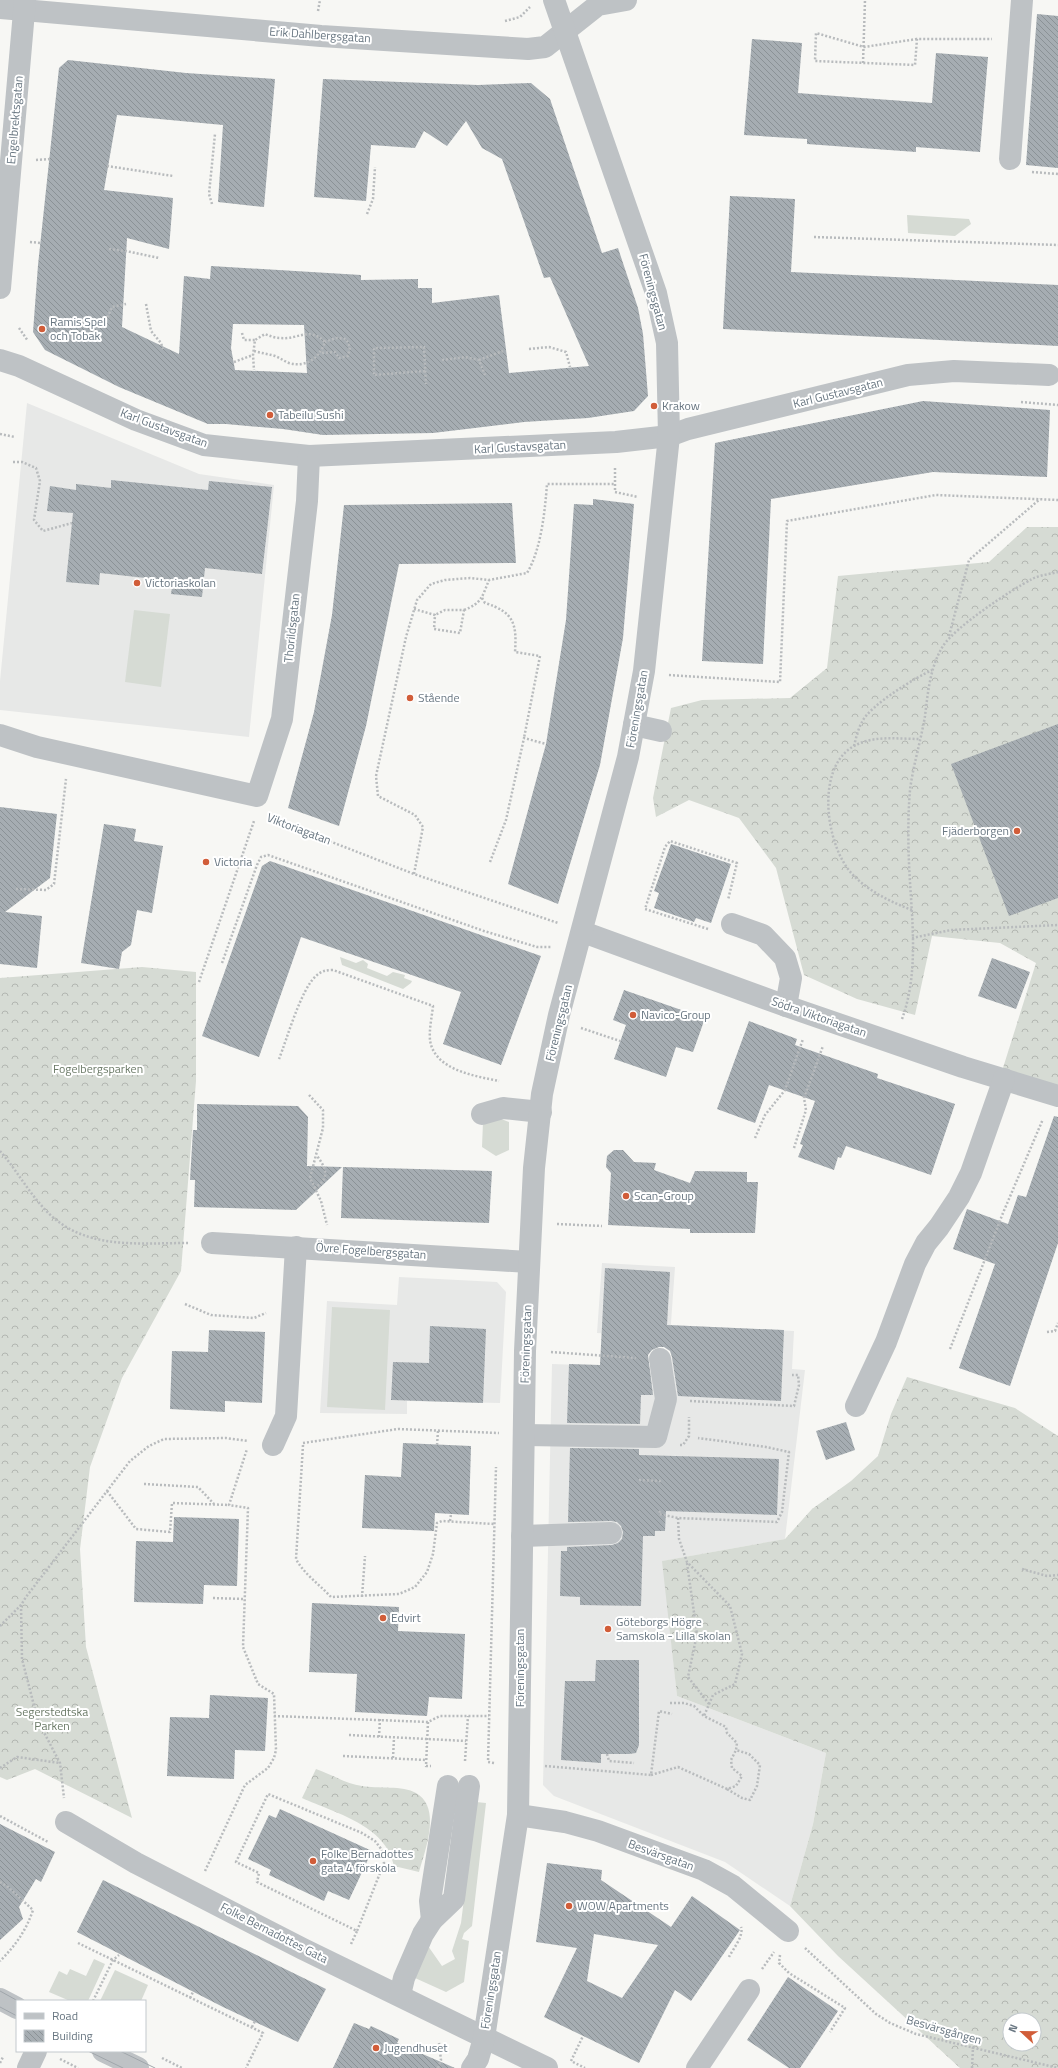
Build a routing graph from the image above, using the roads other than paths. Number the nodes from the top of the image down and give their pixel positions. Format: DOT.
graph roads {
  1 [pos="554,0"];
  2 [pos="626,0"];
  3 [pos="1022,0"];
  4 [pos="25,5"];
  5 [pos="0,8"];
  6 [pos="566,31"];
  7 [pos="1010,159"];
  8 [pos="0,288"];
  9 [pos="0,360"];
  10 [pos="1049,375"];
  11 [pos="669,436"];
  12 [pos="309,456"];
  13 [pos="634,725"];
  14 [pos="661,731"];
  15 [pos="0,735"];
  16 [pos="729,914"];
  17 [pos="583,932"];
  18 [pos="786,1006"];
  19 [pos="1004,1079"];
  20 [pos="1056,1095"];
  21 [pos="540,1112"];
  22 [pos="482,1114"];
  23 [pos="212,1243"];
  24 [pos="296,1247"];
  25 [pos="529,1262"];
  26 [pos="660,1359"];
  27 [pos="856,1406"];
  28 [pos="524,1435"];
  29 [pos="273,1445"];
  30 [pos="610,1533"];
  31 [pos="522,1536"];
  32 [pos="461,1780"];
  33 [pos="518,1815"];
  34 [pos="66,1822"];
  35 [pos="784,1940"];
  36 [pos="749,1990"];
  37 [pos="400,1995"];
  38 [pos="0,1999"];
  39 [pos="16,2007"];
  40 [pos="484,2038"];
  41 [pos="36,2052"];
  42 [pos="105,2052"];
  43 [pos="28,2068"];
  44 [pos="138,2068"];
  45 [pos="472,2068"];
  46 [pos="547,2068"];
  47 [pos="697,2068"];
  1 -- 6 [label="street, Föreningsgatan"];
  2 -- 6 [label="street, Erik Dahlbergsgatan"];
  3 -- 7 [label="street"];
  4 -- 5 [label="street, Erik Dahlbergsgatan"];
  4 -- 6 [label="street, Erik Dahlbergsgatan"];
  4 -- 8 [label="street, Engelbrektsgatan"];
  6 -- 11 [label="street, Föreningsgatan"];
  9 -- 12 [label="street, Karl Gustavsgatan"];
  10 -- 11 [label="street, Karl Gustavsgatan"];
  11 -- 12 [label="street, Karl Gustavsgatan"];
  11 -- 13 [label="street, Föreningsgatan"];
  12 -- 15 [label="street, Thorildsgatan"];
  13 -- 14 [label="street"];
  13 -- 17 [label="street, Föreningsgatan"];
  16 -- 18 [label="street"];
  17 -- 18 [label="street, Södra Viktoriagatan"];
  17 -- 21 [label="street, Föreningsgatan"];
  18 -- 19 [label="street, Södra Viktoriagatan"];
  19 -- 20 [label="street, Södra Viktoriagatan"];
  19 -- 27 [label="street"];
  21 -- 22 [label="street"];
  21 -- 25 [label="street, Föreningsgatan"];
  23 -- 24 [label="street, Övre Fogelbergsgatan"];
  24 -- 25 [label="street, Övre Fogelbergsgatan"];
  24 -- 29 [label="street"];
  25 -- 28 [label="street, Föreningsgatan"];
  26 -- 28 [label="street"];
  28 -- 31 [label="street, Föreningsgatan"];
  30 -- 31 [label="street"];
  31 -- 33 [label="street, Föreningsgatan"];
  32 -- 37 [label="street"];
  33 -- 35 [label="street, Besvärsgatan"];
  33 -- 40 [label="street, Föreningsgatan"];
  34 -- 37 [label="street, Folke Bernadottes Gata"];
  36 -- 47 [label="street"];
  37 -- 40 [label="street, Folke Bernadottes Gata"];
  38 -- 39 [label="street"];
  40 -- 45 [label="street, Föreningsgatan"];
  40 -- 46 [label="street, Folke Bernadottes Gata"];
  41 -- 43 [label="street"];
  42 -- 44 [label="street"];
}
